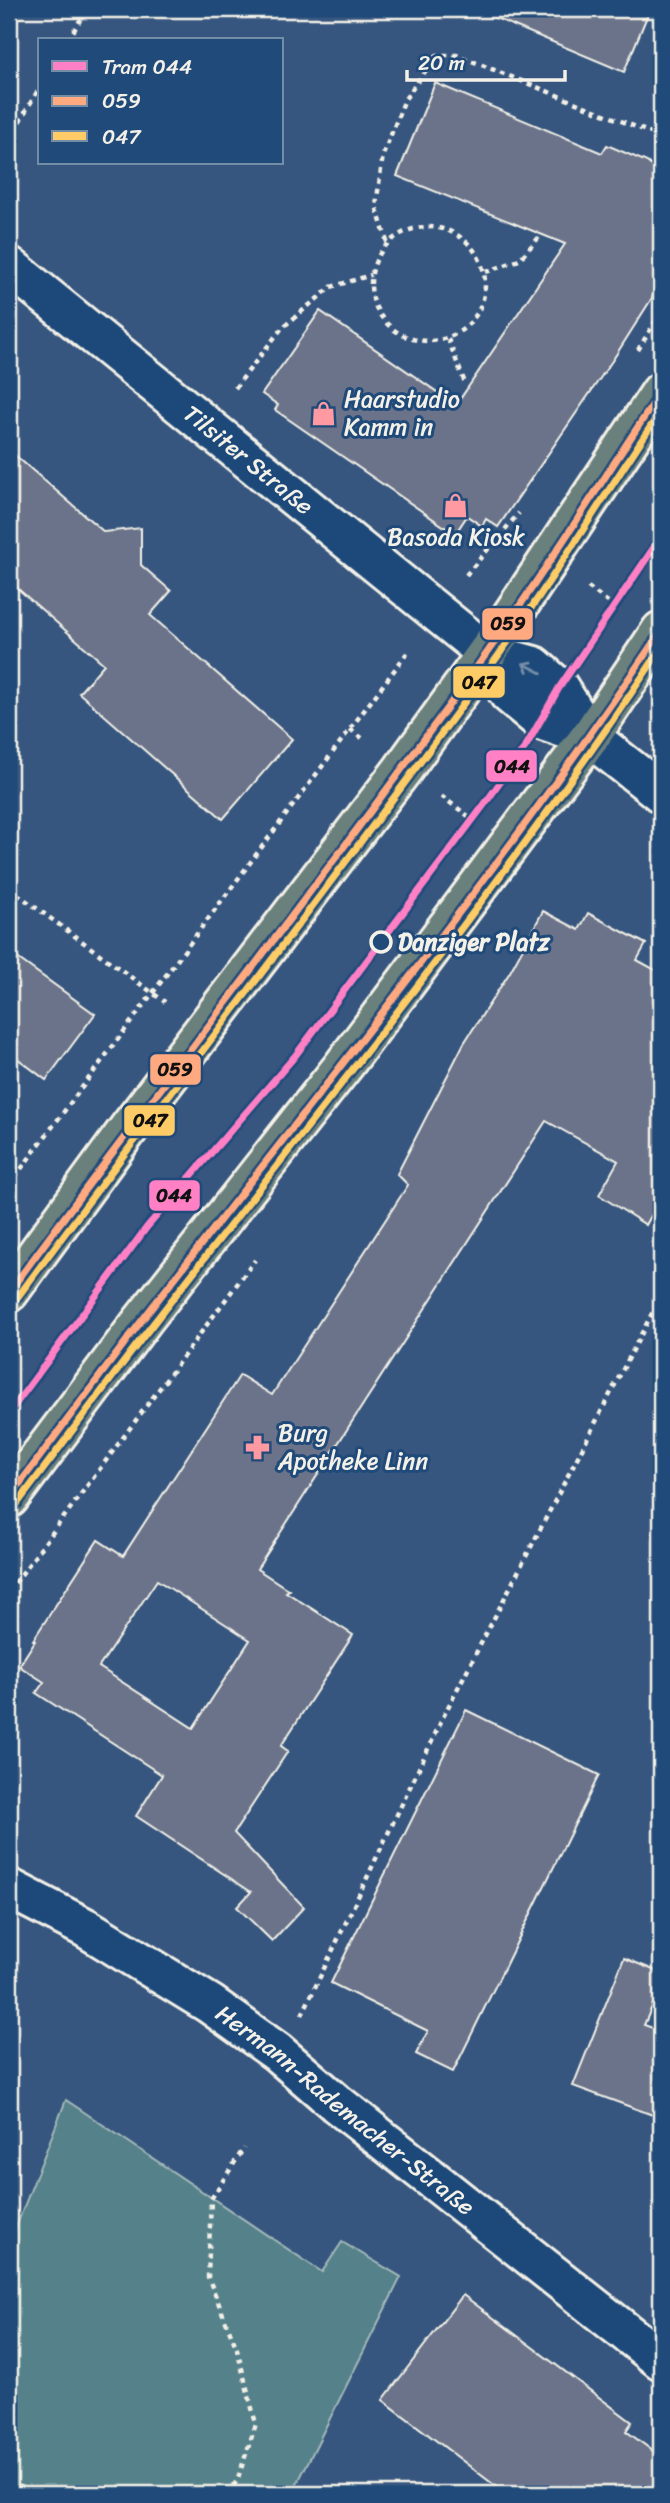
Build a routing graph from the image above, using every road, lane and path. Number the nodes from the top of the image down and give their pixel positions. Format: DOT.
graph roads {
  1 [pos="87,9"];
  2 [pos="69,38"];
  3 [pos="38,90"];
  4 [pos="661,137"];
  5 [pos="9,139"];
  6 [pos="542,234"];
  7 [pos="387,242"];
  8 [pos="9,266"];
  9 [pos="486,272"];
  10 [pos="371,275"];
  11 [pos="448,339"];
  12 [pos="465,383"];
  13 [pos="661,392"];
  14 [pos="206,425"];
  15 [pos="661,631"];
  16 [pos="487,653"];
  17 [pos="590,737"];
  18 [pos="403,769"];
  19 [pos="661,793"];
  20 [pos="508,844"];
  21 [pos="9,888"];
  22 [pos="153,993"];
  23 [pos="203,1030"];
  24 [pos="9,1185"];
  25 [pos="261,1252"];
  26 [pos="9,1292"];
  27 [pos="661,1296"];
  28 [pos="9,1499"];
  29 [pos="9,1591"];
  30 [pos="9,1888"];
  31 [pos="301,2018"];
  32 [pos="244,2148"];
  33 [pos="661,2360"];
  34 [pos="9,2482"];
  35 [pos="43,2494"];
  36 [pos="227,2494"];
  1 -- 2 [label="path"];
  3 -- 5 [label="path"];
  4 -- 7 [label="path"];
  6 -- 9 [label="path"];
  7 -- 9 [label="path"];
  7 -- 10 [label="path"];
  8 -- 14 [label="street, Tilsiter Straße"];
  9 -- 11 [label="path"];
  10 -- 11 [label="path"];
  10 -- 14 [label="path"];
  11 -- 12 [label="path"];
  13 -- 16 [label="main road"];
  14 -- 16 [label="street, Tilsiter Straße"];
  15 -- 17 [label="main road"];
  16 -- 17 [label="street"];
  16 -- 18 [label="main road"];
  17 -- 19 [label="street"];
  17 -- 20 [label="main road"];
  18 -- 20 [label="path"];
  18 -- 22 [label="path"];
  18 -- 23 [label="main road"];
  20 -- 28 [label="main road"];
  21 -- 22 [label="path"];
  22 -- 23 [label="path"];
  22 -- 24 [label="path"];
  23 -- 26 [label="main road"];
  25 -- 29 [label="path"];
  27 -- 31 [label="path"];
  30 -- 33 [label="street, Hermann-Rademacher-Straße"];
  32 -- 36 [label="path"];
  34 -- 35 [label="path"];
}
